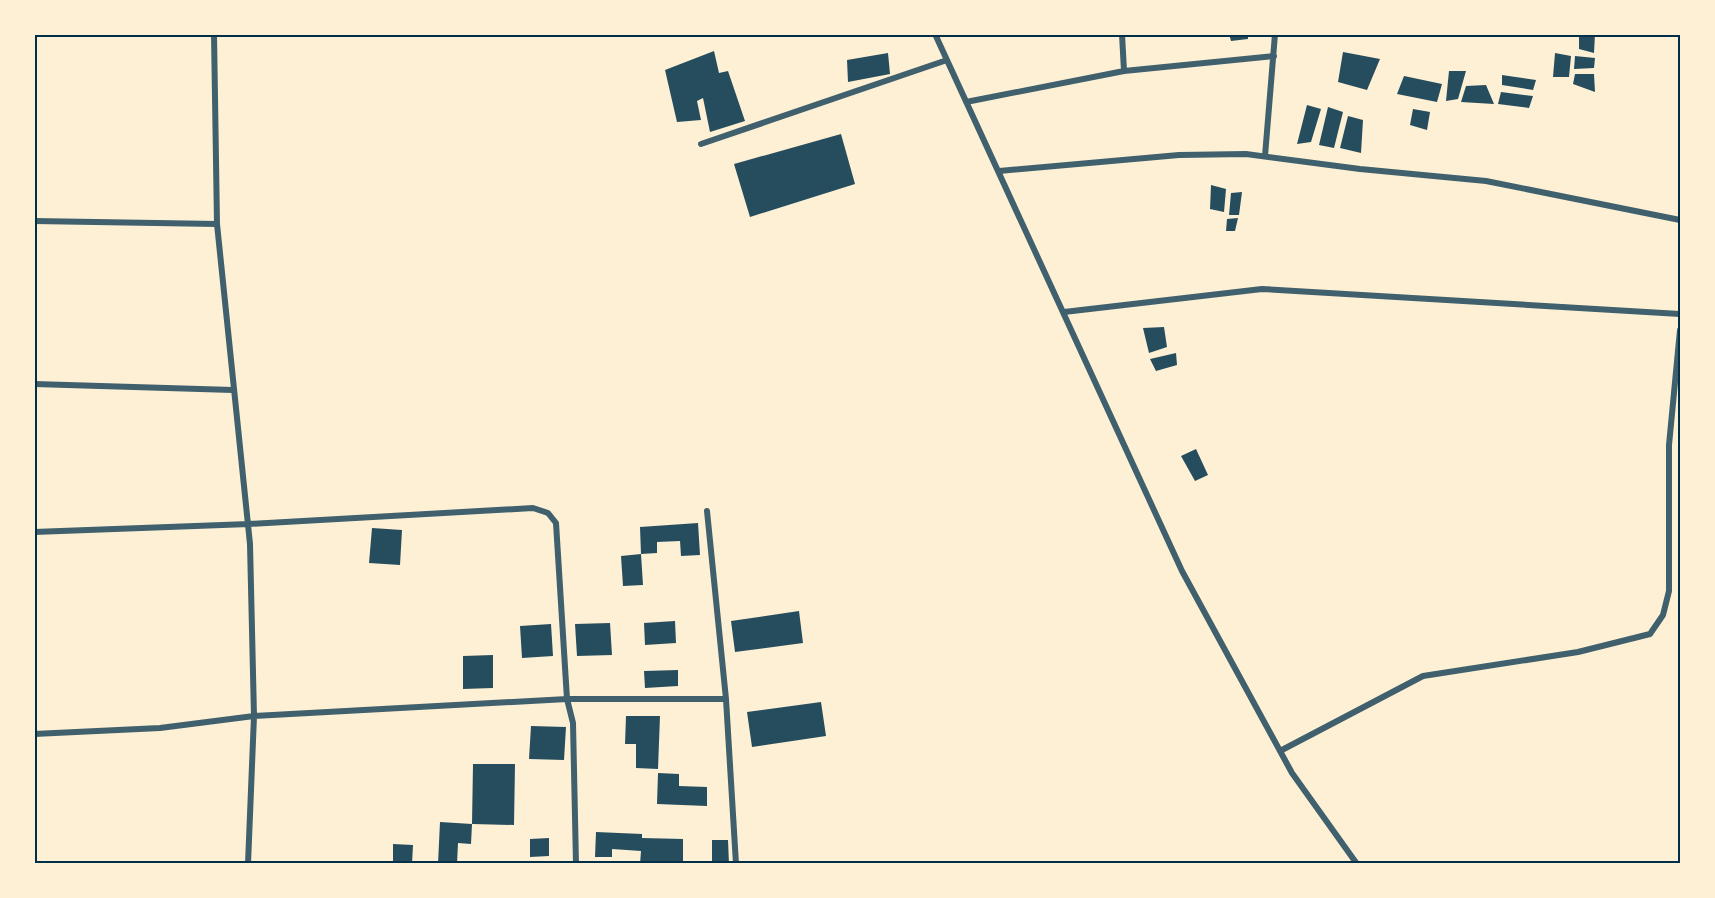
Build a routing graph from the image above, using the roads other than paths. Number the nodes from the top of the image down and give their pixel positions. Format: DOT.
graph roads {
  1 [pos="214,34"];
  2 [pos="935,34"];
  3 [pos="1122,34"];
  4 [pos="1275,34"];
  5 [pos="1274,56"];
  6 [pos="947,60"];
  7 [pos="1124,71"];
  8 [pos="966,102"];
  9 [pos="701,144"];
  10 [pos="1265,156"];
  11 [pos="999,171"];
  12 [pos="34,220"];
  13 [pos="1680,220"];
  14 [pos="217,224"];
  15 [pos="1064,312"];
  16 [pos="1680,314"];
  17 [pos="1680,330"];
  18 [pos="34,384"];
  19 [pos="233,390"];
  20 [pos="707,511"];
  21 [pos="249,524"];
  22 [pos="34,532"];
  23 [pos="567,699"];
  24 [pos="726,699"];
  25 [pos="254,716"];
  26 [pos="34,735"];
  27 [pos="1280,751"];
  28 [pos="248,864"];
  29 [pos="576,864"];
  30 [pos="736,864"];
  31 [pos="1357,864"];
  1 -- 14 [label="street"];
  2 -- 6 [label="street"];
  3 -- 7 [label="street"];
  4 -- 5 [label="street"];
  5 -- 7 [label="street"];
  5 -- 10 [label="street"];
  6 -- 8 [label="street"];
  6 -- 9 [label="street"];
  7 -- 8 [label="street"];
  8 -- 11 [label="street"];
  10 -- 11 [label="street"];
  10 -- 13 [label="street"];
  11 -- 15 [label="street"];
  12 -- 14 [label="street"];
  14 -- 19 [label="street"];
  15 -- 16 [label="street"];
  15 -- 27 [label="street"];
  17 -- 27 [label="street"];
  18 -- 19 [label="street"];
  19 -- 21 [label="street"];
  20 -- 24 [label="street"];
  21 -- 22 [label="street"];
  21 -- 23 [label="street"];
  21 -- 25 [label="street"];
  23 -- 24 [label="street"];
  23 -- 25 [label="street"];
  23 -- 29 [label="street"];
  24 -- 30 [label="street"];
  25 -- 26 [label="street"];
  25 -- 28 [label="street"];
  27 -- 31 [label="street"];
}
